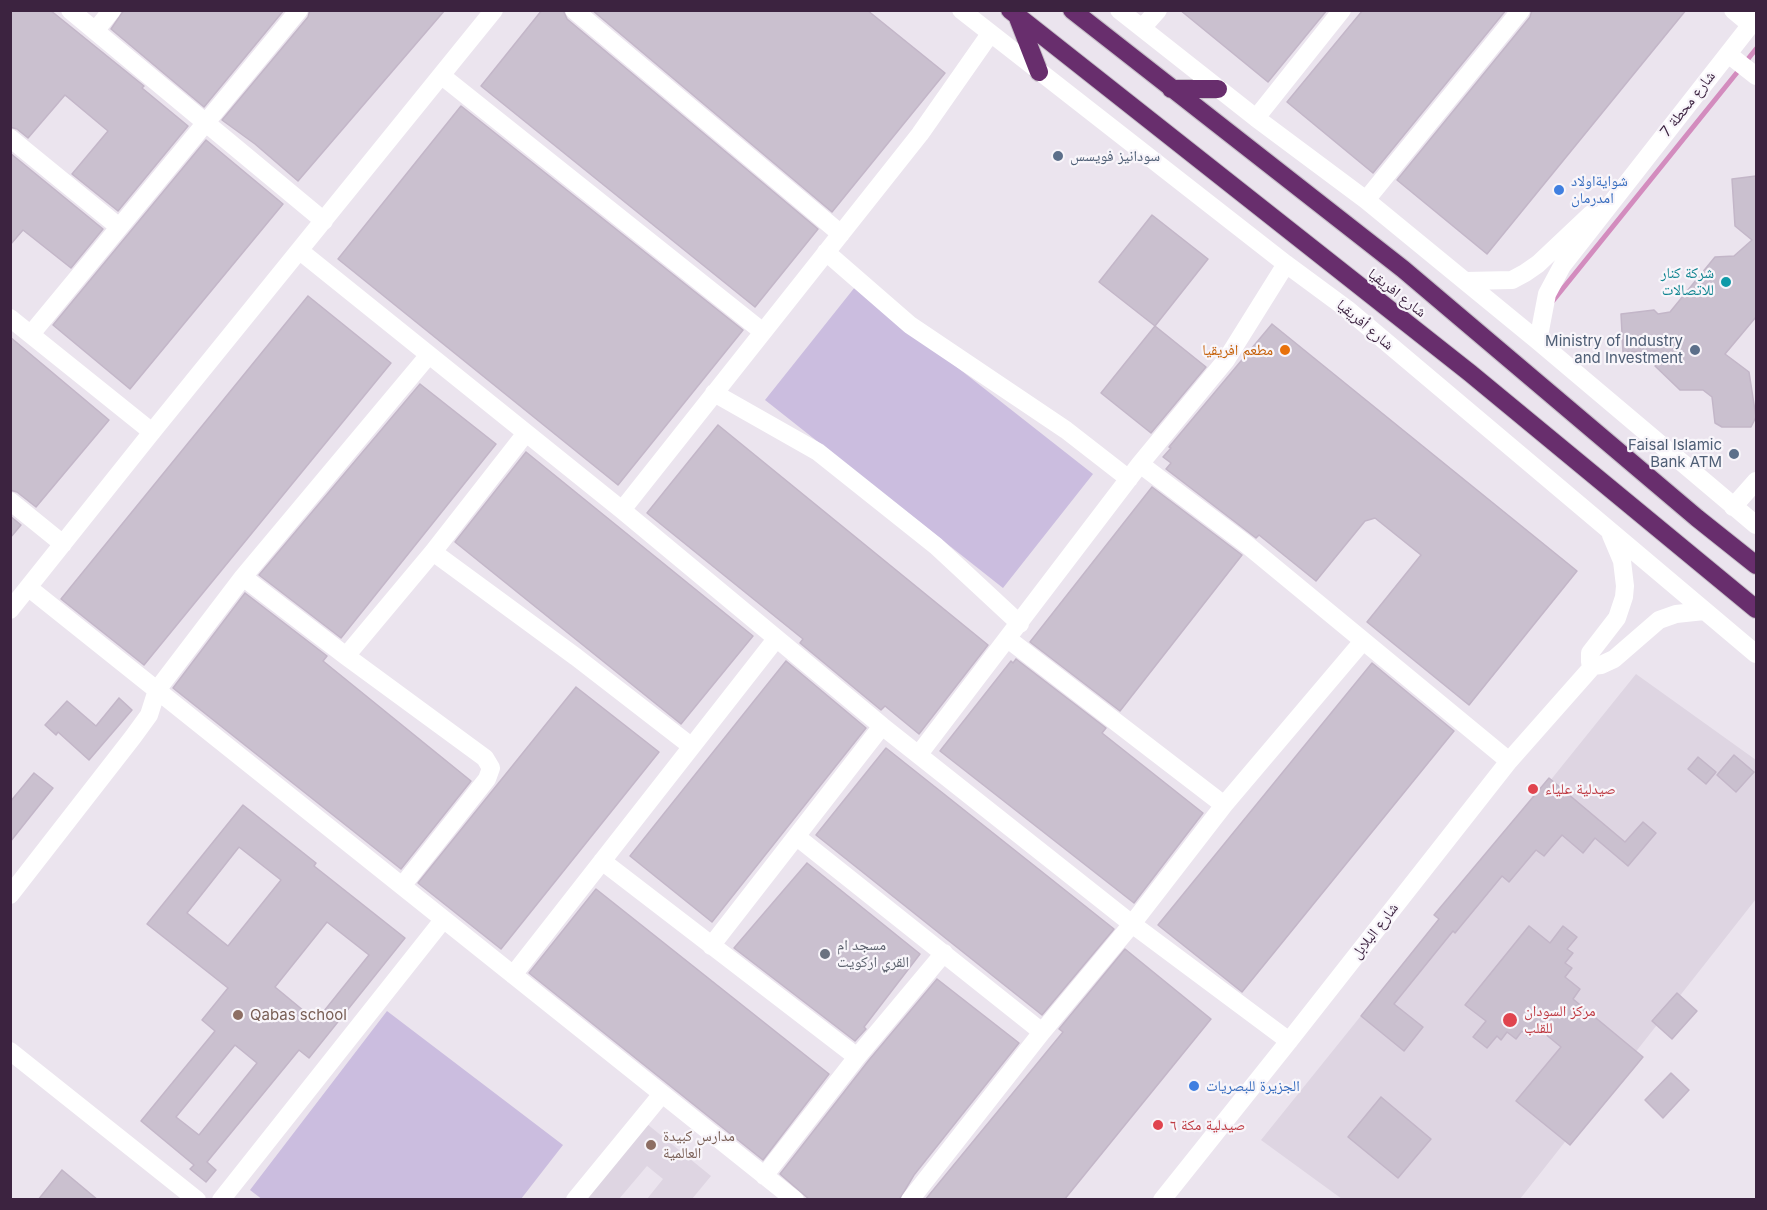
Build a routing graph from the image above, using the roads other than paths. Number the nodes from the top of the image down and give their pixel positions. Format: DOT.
graph roads {
  1 [pos="70,10"];
  2 [pos="112,10"];
  3 [pos="299,10"];
  4 [pos="494,10"];
  5 [pos="574,10"];
  6 [pos="961,10"];
  7 [pos="1072,10"];
  8 [pos="1119,10"];
  9 [pos="1158,10"];
  10 [pos="1342,10"];
  11 [pos="1521,10"];
  12 [pos="1733,10"];
  13 [pos="1014,13"];
  14 [pos="1754,22"];
  15 [pos="1142,28"];
  16 [pos="95,31"];
  17 [pos="990,34"];
  18 [pos="1728,54"];
  19 [pos="1039,72"];
  20 [pos="442,76"];
  21 [pos="1756,76"];
  22 [pos="1171,89"];
  23 [pos="1218,89"];
  24 [pos="1256,118"];
  25 [pos="207,124"];
  26 [pos="10,138"];
  27 [pos="1620,190"];
  28 [pos="1366,200"];
  29 [pos="324,221"];
  30 [pos="119,227"];
  31 [pos="841,234"];
  32 [pos="300,251"];
  33 [pos="826,252"];
  34 [pos="1286,264"];
  35 [pos="1465,281"];
  36 [pos="10,318"];
  37 [pos="763,332"];
  38 [pos="31,334"];
  39 [pos="1538,341"];
  40 [pos="428,356"];
  41 [pos="714,393"];
  42 [pos="152,432"];
  43 [pos="526,433"];
  44 [pos="1135,472"];
  45 [pos="1756,481"];
  46 [pos="10,501"];
  47 [pos="1733,507"];
  48 [pos="622,510"];
  49 [pos="1756,525"];
  50 [pos="1606,529"];
  51 [pos="63,544"];
  52 [pos="432,552"];
  53 [pos="1756,565"];
  54 [pos="243,577"];
  55 [pos="29,588"];
  56 [pos="1756,609"];
  57 [pos="10,610"];
  58 [pos="1704,611"];
  59 [pos="1020,624"];
  60 [pos="776,639"];
  61 [pos="1008,639"];
  62 [pos="1363,641"];
  63 [pos="1756,654"];
  64 [pos="346,656"];
  65 [pos="1593,666"];
  66 [pos="157,690"];
  67 [pos="882,726"];
  68 [pos="691,746"];
  69 [pos="919,754"];
  70 [pos="1509,761"];
  71 [pos="1224,805"];
  72 [pos="797,837"];
  73 [pos="602,861"];
  74 [pos="402,886"];
  75 [pos="10,895"];
  76 [pos="443,920"];
  77 [pos="1132,924"];
  78 [pos="711,946"];
  79 [pos="944,952"];
  80 [pos="513,975"];
  81 [pos="1042,1032"];
  82 [pos="1289,1041"];
  83 [pos="10,1051"];
  84 [pos="857,1057"];
  85 [pos="662,1094"];
  86 [pos="764,1176"];
  87 [pos="188,1197"];
  88 [pos="789,1198"];
  89 [pos="221,1200"];
  90 [pos="575,1200"];
  91 [pos="910,1200"];
  92 [pos="1162,1200"];
  1 -- 16 [label="street"];
  2 -- 16 [label="street"];
  3 -- 25 [label="street"];
  4 -- 20 [label="street"];
  5 -- 31 [label="street"];
  6 -- 17 [label="street, شارع أفريقيا"];
  7 -- 22 [label="highway, شارع افريقيا"];
  8 -- 15 [label="street"];
  9 -- 15 [label="street"];
  10 -- 24 [label="street"];
  11 -- 28 [label="street"];
  12 -- 14 [label="street"];
  13 -- 19 [label="highway"];
  13 -- 56 [label="highway, شارع افريقيا"];
  14 -- 18 [label="street, شارع محطة 7"];
  15 -- 23 [label="street"];
  16 -- 25 [label="street"];
  17 -- 19 [label="street, شارع أفريقيا"];
  17 -- 31 [label="street"];
  18 -- 21 [label="street"];
  18 -- 27 [label="street, شارع محطة 7"];
  19 -- 34 [label="street, شارع أفريقيا"];
  20 -- 29 [label="street"];
  20 -- 37 [label="street"];
  22 -- 23 [label="highway"];
  22 -- 53 [label="highway, شارع افريقيا"];
  23 -- 24 [label="street"];
  24 -- 28 [label="street"];
  25 -- 29 [label="street"];
  25 -- 30 [label="street"];
  26 -- 30 [label="street"];
  27 -- 35 [label="street"];
  27 -- 39 [label="street"];
  28 -- 35 [label="street"];
  29 -- 32 [label="street"];
  30 -- 38 [label="street"];
  31 -- 33 [label="street"];
  32 -- 40 [label="street"];
  32 -- 42 [label="street"];
  33 -- 37 [label="street"];
  33 -- 44 [label="street"];
  34 -- 44 [label="street"];
  34 -- 50 [label="street, شارع أفريقيا"];
  35 -- 39 [label="street"];
  36 -- 38 [label="street"];
  37 -- 41 [label="street"];
  38 -- 42 [label="street"];
  39 -- 47 [label="street"];
  40 -- 43 [label="street"];
  40 -- 54 [label="street"];
  41 -- 48 [label="street"];
  41 -- 59 [label="street"];
  42 -- 51 [label="street"];
  43 -- 48 [label="street"];
  43 -- 52 [label="street"];
  44 -- 59 [label="street"];
  44 -- 62 [label="street"];
  45 -- 47 [label="street"];
  46 -- 51 [label="street"];
  47 -- 49 [label="street"];
  48 -- 60 [label="street"];
  50 -- 58 [label="street, شارع أفريقيا"];
  50 -- 65 [label="street, شارع البلابل"];
  51 -- 55 [label="street"];
  52 -- 64 [label="street"];
  52 -- 68 [label="street"];
  54 -- 64 [label="street"];
  54 -- 66 [label="street"];
  55 -- 57 [label="street"];
  55 -- 66 [label="street"];
  58 -- 63 [label="street, شارع أفريقيا"];
  58 -- 65 [label="street, شارع البلابل"];
  59 -- 61 [label="street"];
  60 -- 67 [label="street"];
  60 -- 68 [label="street"];
  61 -- 69 [label="street"];
  61 -- 71 [label="street"];
  62 -- 70 [label="street"];
  62 -- 71 [label="street"];
  64 -- 74 [label="street"];
  65 -- 70 [label="street, شارع البلابل"];
  66 -- 74 [label="street"];
  66 -- 75 [label="street"];
  67 -- 69 [label="street"];
  67 -- 72 [label="street"];
  68 -- 73 [label="street"];
  69 -- 77 [label="street"];
  70 -- 82 [label="street, شارع البلابل"];
  71 -- 77 [label="street"];
  72 -- 78 [label="street"];
  72 -- 79 [label="street"];
  73 -- 78 [label="street"];
  73 -- 80 [label="street"];
  74 -- 76 [label="street"];
  76 -- 80 [label="street"];
  76 -- 89 [label="street"];
  77 -- 81 [label="street"];
  77 -- 82 [label="street"];
  78 -- 84 [label="street"];
  79 -- 81 [label="street"];
  79 -- 84 [label="street"];
  80 -- 85 [label="street"];
  81 -- 91 [label="street"];
  82 -- 92 [label="street, شارع البلابل"];
  83 -- 87 [label="street"];
  84 -- 86 [label="street"];
  85 -- 86 [label="street"];
  85 -- 90 [label="street"];
  86 -- 88 [label="street"];
}
